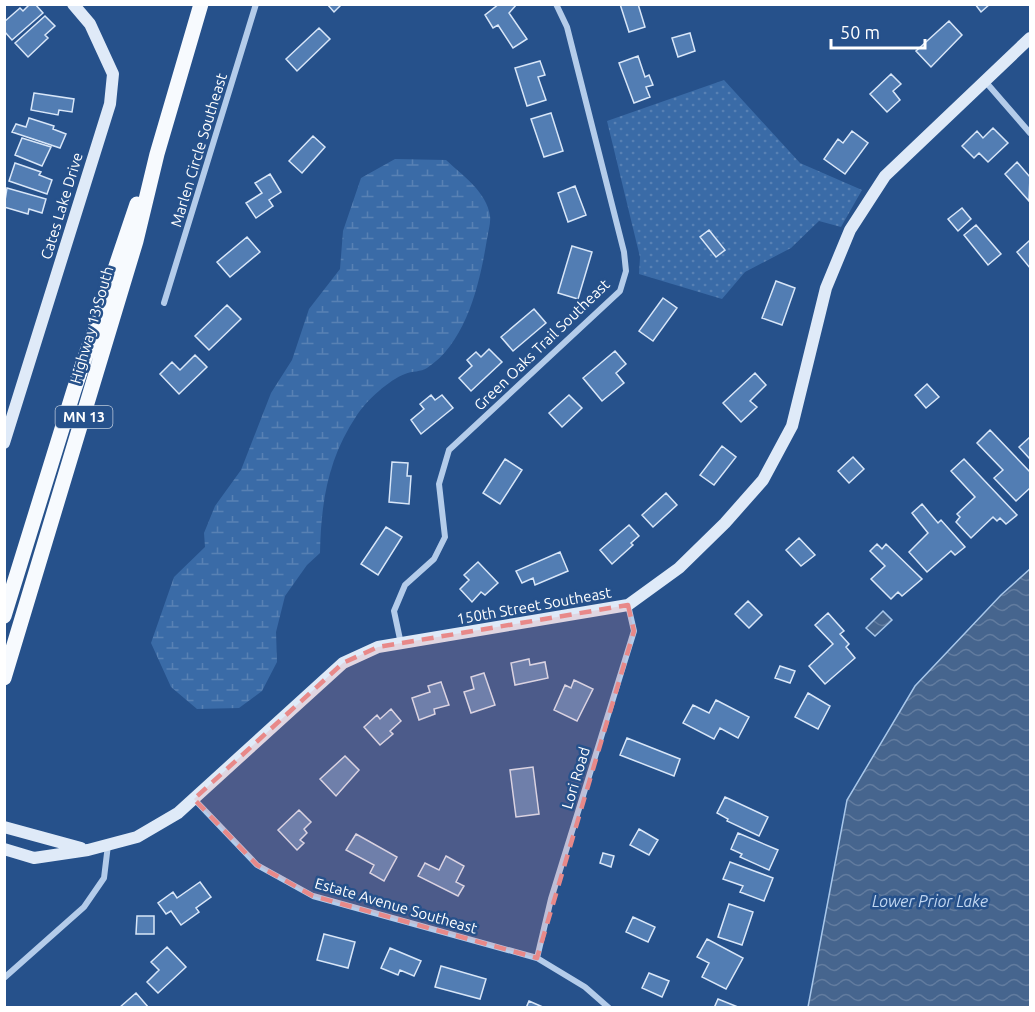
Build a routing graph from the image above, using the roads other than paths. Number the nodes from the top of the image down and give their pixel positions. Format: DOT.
graph roads {
  1 [pos="73,4"];
  2 [pos="201,4"];
  3 [pos="256,4"];
  4 [pos="556,4"];
  5 [pos="1030,38"];
  6 [pos="984,80"];
  7 [pos="1030,133"];
  8 [pos="157,154"];
  9 [pos="164,303"];
  10 [pos="7,421"];
  11 [pos="4,443"];
  12 [pos="628,605"];
  13 [pos="4,615"];
  14 [pos="401,644"];
  15 [pos="4,678"];
  16 [pos="194,799"];
  17 [pos="4,827"];
  18 [pos="108,844"];
  19 [pos="4,849"];
  20 [pos="88,850"];
  21 [pos="537,958"];
  22 [pos="4,978"];
  23 [pos="609,1008"];
  1 -- 10 [label="street, Cates Lake Drive"];
  2 -- 8 [label="main road, Highway 13 South / MN 13"];
  3 -- 9 [label="street, Marlen Circle Southeast"];
  4 -- 14 [label="street, Green Oaks Trail Southeast"];
  5 -- 6 [label="street, 150th Street Southeast"];
  6 -- 7 [label="street"];
  6 -- 12 [label="street, 150th Street Southeast"];
  8 -- 13 [label="main road, Highway 13 South / MN 13"];
  8 -- 15 [label="main road, Highway 13 South / MN 13"];
  10 -- 11 [label="street, Cates Lake Drive"];
  12 -- 14 [label="street, 150th Street Southeast"];
  12 -- 21 [label="street, Lori Road"];
  14 -- 16 [label="street, 150th Street Southeast"];
  16 -- 18 [label="street, 150th Street Southeast"];
  16 -- 21 [label="street, Estate Avenue Southeast"];
  17 -- 20 [label="street"];
  18 -- 20 [label="street, 150th Street Southeast"];
  18 -- 22 [label="street"];
  19 -- 20 [label="street, 150th Street Southeast"];
  21 -- 23 [label="street, Estate Avenue Southeast"];
}
